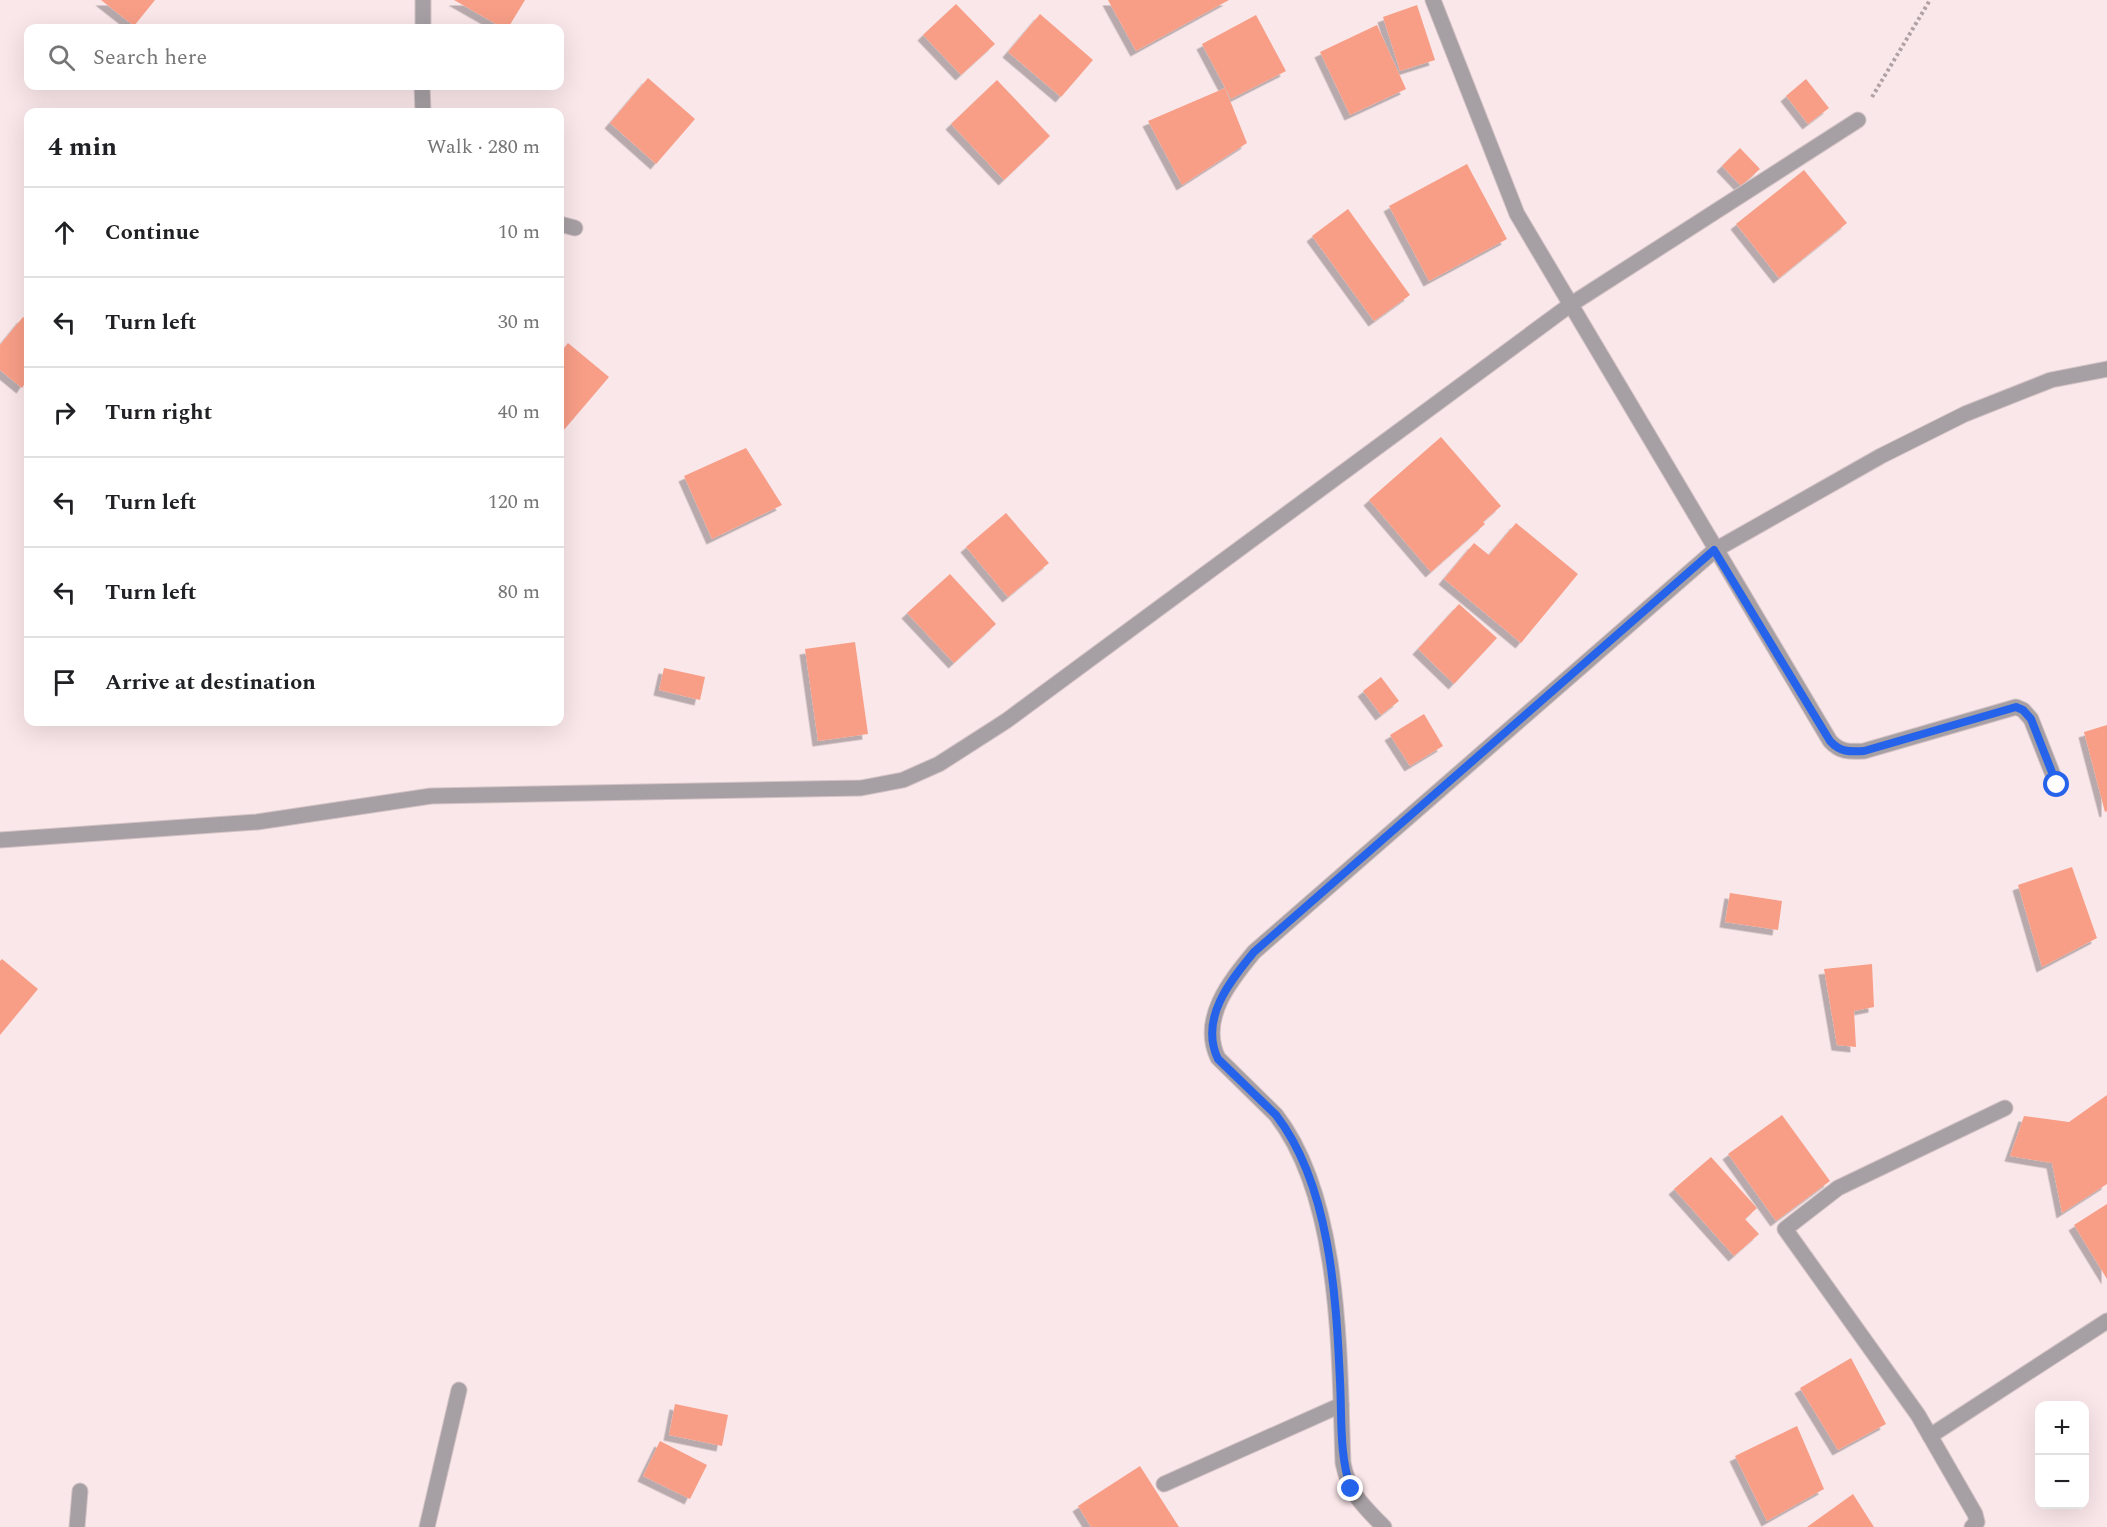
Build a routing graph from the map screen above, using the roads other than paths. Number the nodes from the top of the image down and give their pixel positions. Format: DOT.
graph roads {
  1 [pos="423,0"];
  2 [pos="1433,0"];
  3 [pos="423,24"];
  4 [pos="422,90"];
  5 [pos="423,108"];
  6 [pos="1858,120"];
  7 [pos="564,225"];
  8 [pos="575,228"];
  9 [pos="1570,305"];
  10 [pos="2107,369"];
  11 [pos="1714,550"];
  12 [pos="2057,785"];
  13 [pos="0,840"];
  14 [pos="2005,1108"];
  15 [pos="2107,1321"];
  16 [pos="459,1390"];
  17 [pos="1341,1405"];
  18 [pos="1930,1436"];
  19 [pos="1164,1484"];
  20 [pos="80,1491"];
  21 [pos="77,1527"];
  22 [pos="427,1527"];
  23 [pos="1384,1527"];
  24 [pos="1972,1527"];
  1 -- 3 [label="street"];
  2 -- 9 [label="street"];
  4 -- 5 [label="street"];
  6 -- 9 [label="street"];
  7 -- 8 [label="street"];
  9 -- 11 [label="street"];
  9 -- 13 [label="street"];
  10 -- 11 [label="street"];
  11 -- 12 [label="street"];
  11 -- 17 [label="street"];
  14 -- 18 [label="street"];
  15 -- 18 [label="street"];
  16 -- 22 [label="street"];
  17 -- 19 [label="street"];
  17 -- 23 [label="street"];
  18 -- 24 [label="street"];
  20 -- 21 [label="street"];
}
